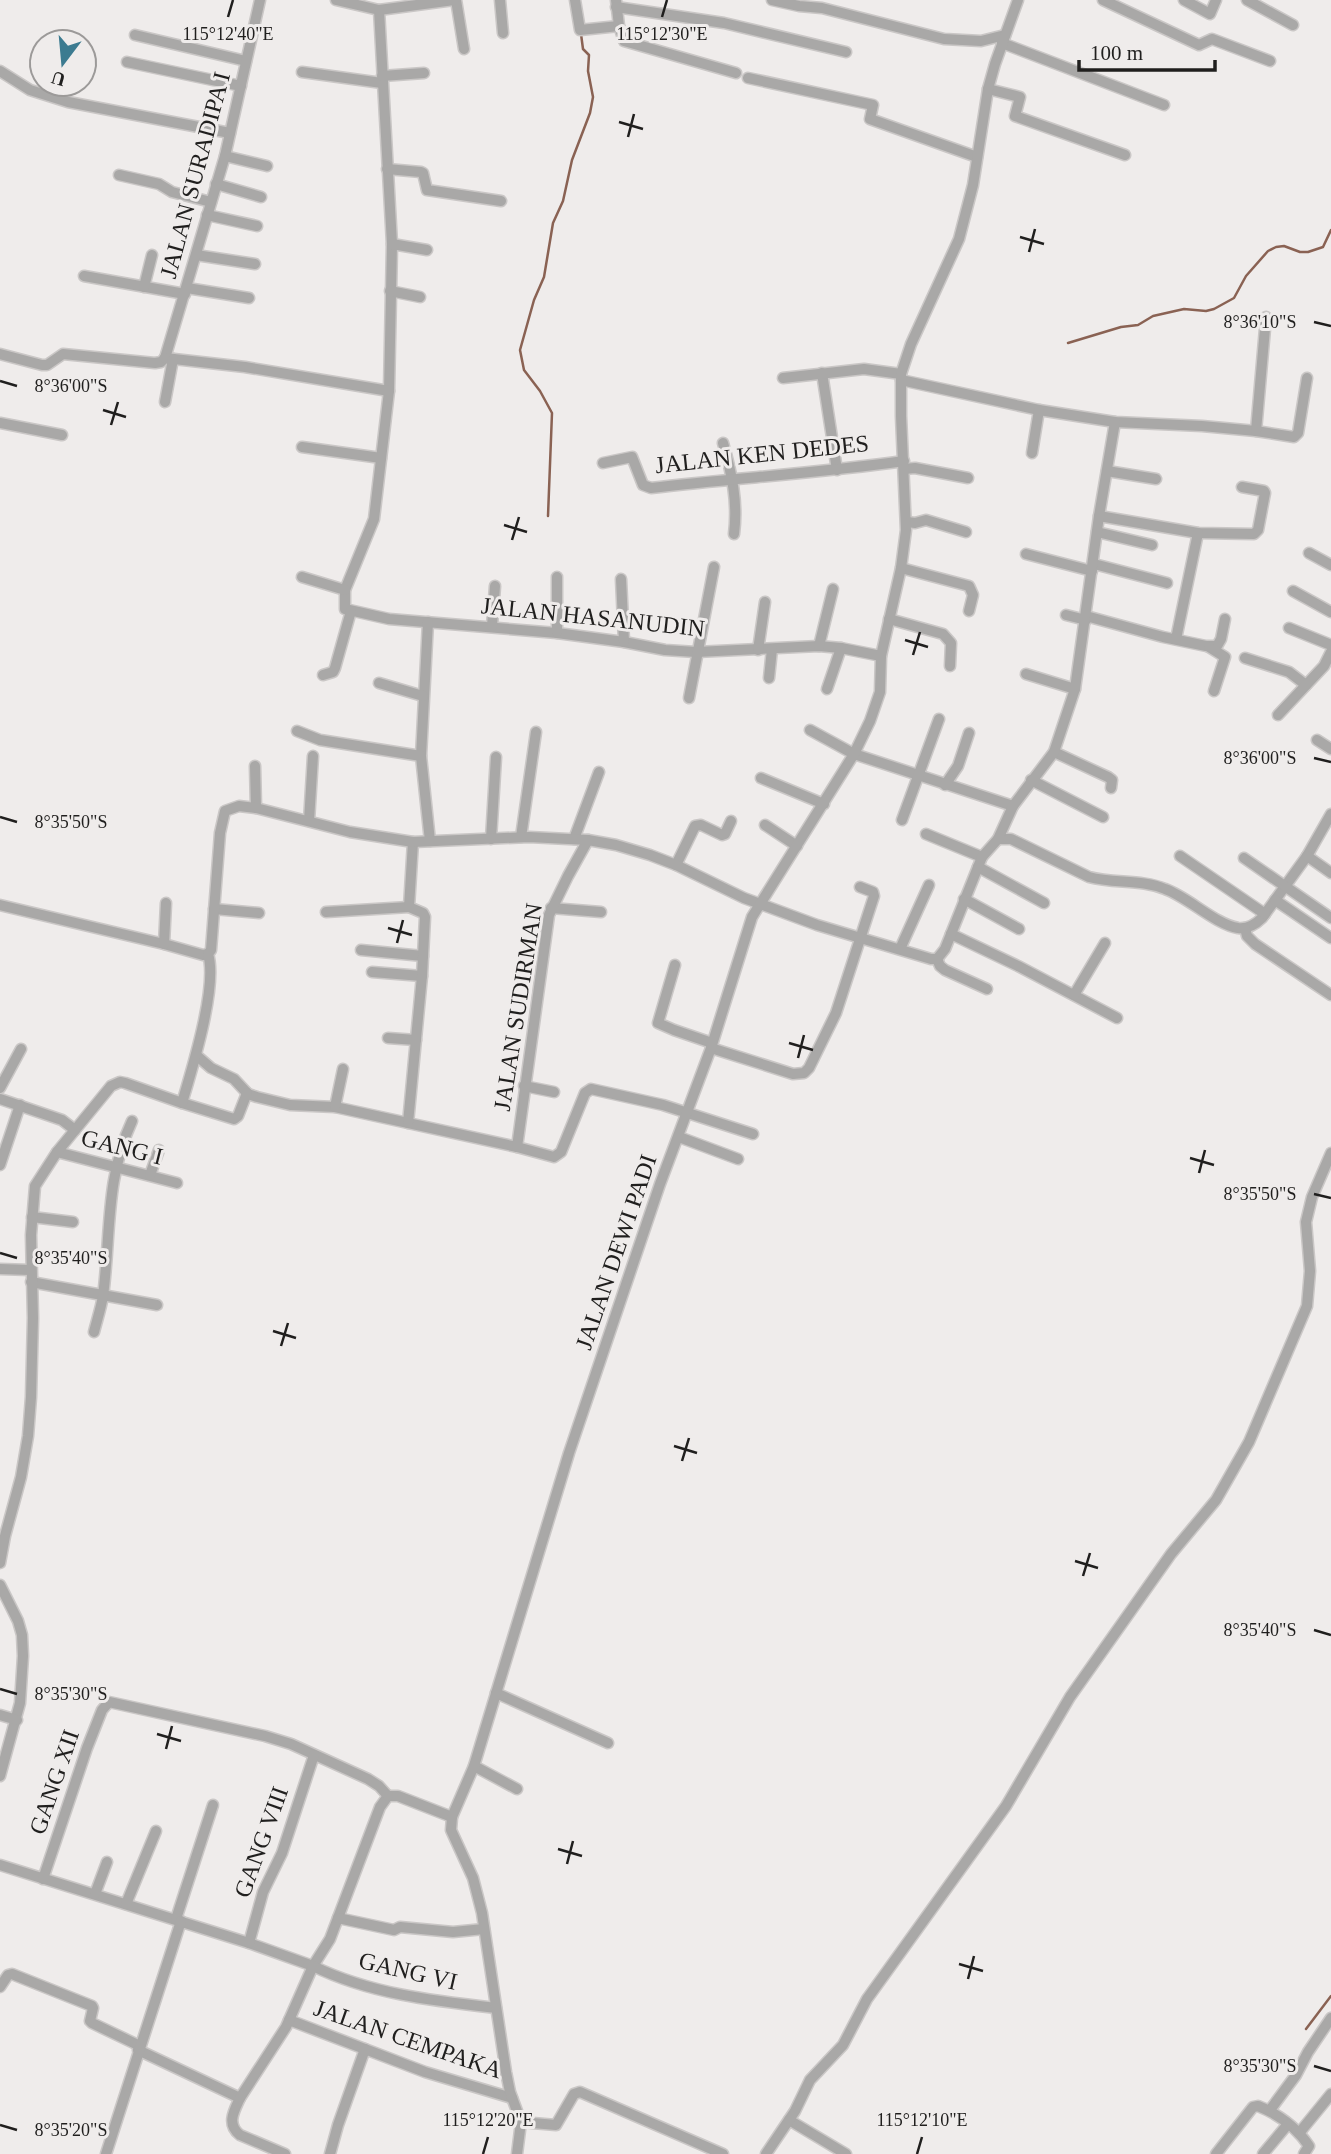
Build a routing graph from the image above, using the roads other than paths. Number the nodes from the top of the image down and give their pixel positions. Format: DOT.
graph roads {
  1 [pos="260,0"];
  2 [pos="336,0"];
  3 [pos="455,0"];
  4 [pos="500,0"];
  5 [pos="575,0"];
  6 [pos="772,0"];
  7 [pos="1018,0"];
  8 [pos="1184,0"];
  9 [pos="1216,0"];
  10 [pos="1247,0"];
  11 [pos="1106,1"];
  12 [pos="616,4"];
  13 [pos="379,10"];
  14 [pos="1293,25"];
  15 [pos="619,26"];
  16 [pos="503,33"];
  17 [pos="135,34"];
  18 [pos="1003,39"];
  19 [pos="464,49"];
  20 [pos="846,51"];
  21 [pos="246,61"];
  22 [pos="1270,61"];
  23 [pos="127,62"];
  24 [pos="302,72"];
  25 [pos="2,73"];
  26 [pos="424,73"];
  27 [pos="736,73"];
  28 [pos="748,78"];
  29 [pos="382,80"];
  30 [pos="241,86"];
  31 [pos="988,89"];
  32 [pos="1164,106"];
  33 [pos="230,133"];
  34 [pos="1125,155"];
  35 [pos="225,156"];
  36 [pos="977,157"];
  37 [pos="267,166"];
  38 [pos="387,169"];
  39 [pos="119,175"];
  40 [pos="216,184"];
  41 [pos="261,197"];
  42 [pos="501,201"];
  43 [pos="211,202"];
  44 [pos="207,215"];
  45 [pos="257,226"];
  46 [pos="392,244"];
  47 [pos="427,250"];
  48 [pos="152,255"];
  49 [pos="196,255"];
  50 [pos="255,264"];
  51 [pos="84,276"];
  52 [pos="144,287"];
  53 [pos="186,291"];
  54 [pos="390,291"];
  55 [pos="420,297"];
  56 [pos="249,298"];
  57 [pos="1266,317"];
  58 [pos="0,354"];
  59 [pos="169,359"];
  60 [pos="822,373"];
  61 [pos="901,377"];
  62 [pos="783,378"];
  63 [pos="1307,378"];
  64 [pos="389,391"];
  65 [pos="164,402"];
  66 [pos="1039,410"];
  67 [pos="1115,422"];
  68 [pos="0,423"];
  69 [pos="1256,431"];
  70 [pos="62,435"];
  71 [pos="723,443"];
  72 [pos="302,447"];
  73 [pos="1032,453"];
  74 [pos="381,458"];
  75 [pos="603,463"];
  76 [pos="904,465"];
  77 [pos="838,470"];
  78 [pos="1107,471"];
  79 [pos="733,478"];
  80 [pos="968,478"];
  81 [pos="1156,479"];
  82 [pos="1242,487"];
  83 [pos="1099,516"];
  84 [pos="906,522"];
  85 [pos="966,532"];
  86 [pos="1097,532"];
  87 [pos="1198,533"];
  88 [pos="734,534"];
  89 [pos="1152,545"];
  90 [pos="1309,553"];
  91 [pos="1026,554"];
  92 [pos="1331,565"];
  93 [pos="714,567"];
  94 [pos="1093,567"];
  95 [pos="901,568"];
  96 [pos="302,577"];
  97 [pos="557,577"];
  98 [pos="621,579"];
  99 [pos="1167,583"];
  100 [pos="495,586"];
  101 [pos="833,589"];
  102 [pos="345,590"];
  103 [pos="1293,591"];
  104 [pos="765,602"];
  105 [pos="347,609"];
  106 [pos="969,611"];
  107 [pos="1331,612"];
  108 [pos="1066,614"];
  109 [pos="889,618"];
  110 [pos="1086,618"];
  111 [pos="1225,619"];
  112 [pos="428,622"];
  113 [pos="492,626"];
  114 [pos="1289,628"];
  115 [pos="557,632"];
  116 [pos="1176,639"];
  117 [pos="624,642"];
  118 [pos="1331,645"];
  119 [pos="819,646"];
  120 [pos="1206,646"];
  121 [pos="841,648"];
  122 [pos="772,649"];
  123 [pos="758,650"];
  124 [pos="696,652"];
  125 [pos="1331,652"];
  126 [pos="881,656"];
  127 [pos="1245,658"];
  128 [pos="1328,665"];
  129 [pos="950,666"];
  130 [pos="1026,674"];
  131 [pos="323,675"];
  132 [pos="769,678"];
  133 [pos="379,683"];
  134 [pos="1306,685"];
  135 [pos="1075,688"];
  136 [pos="827,689"];
  137 [pos="1214,691"];
  138 [pos="423,696"];
  139 [pos="689,698"];
  140 [pos="1279,715"];
  141 [pos="939,719"];
  142 [pos="810,730"];
  143 [pos="298,731"];
  144 [pos="536,732"];
  145 [pos="969,733"];
  146 [pos="1317,740"];
  147 [pos="1331,748"];
  148 [pos="1054,752"];
  149 [pos="855,754"];
  150 [pos="313,756"];
  151 [pos="421,756"];
  152 [pos="496,757"];
  153 [pos="255,766"];
  154 [pos="599,772"];
  155 [pos="919,776"];
  156 [pos="761,778"];
  157 [pos="1031,780"];
  158 [pos="946,785"];
  159 [pos="1111,788"];
  160 [pos="824,804"];
  161 [pos="1013,806"];
  162 [pos="256,808"];
  163 [pos="1103,817"];
  164 [pos="1330,819"];
  165 [pos="902,820"];
  166 [pos="309,821"];
  167 [pos="731,821"];
  168 [pos="765,825"];
  169 [pos="926,834"];
  170 [pos="521,838"];
  171 [pos="491,839"];
  172 [pos="574,839"];
  173 [pos="998,839"];
  174 [pos="588,840"];
  175 [pos="430,841"];
  176 [pos="413,842"];
  177 [pos="797,846"];
  178 [pos="1180,856"];
  179 [pos="1307,856"];
  180 [pos="1244,858"];
  181 [pos="980,862"];
  182 [pos="676,865"];
  183 [pos="1331,873"];
  184 [pos="929,885"];
  185 [pos="1285,886"];
  186 [pos="860,887"];
  187 [pos="964,899"];
  188 [pos="1275,900"];
  189 [pos="166,902"];
  190 [pos="1044,903"];
  191 [pos="760,904"];
  192 [pos="0,905"];
  193 [pos="409,907"];
  194 [pos="551,908"];
  195 [pos="214,909"];
  196 [pos="326,912"];
  197 [pos="601,912"];
  198 [pos="259,913"];
  199 [pos="1265,914"];
  200 [pos="1331,918"];
  201 [pos="1245,928"];
  202 [pos="1019,929"];
  203 [pos="951,934"];
  204 [pos="861,937"];
  205 [pos="1331,938"];
  206 [pos="1105,943"];
  207 [pos="164,944"];
  208 [pos="900,949"];
  209 [pos="361,950"];
  210 [pos="208,954"];
  211 [pos="423,956"];
  212 [pos="937,958"];
  213 [pos="675,965"];
  214 [pos="372,972"];
  215 [pos="422,976"];
  216 [pos="987,989"];
  217 [pos="1074,995"];
  218 [pos="1331,995"];
  219 [pos="1117,1018"];
  220 [pos="388,1038"];
  221 [pos="416,1040"];
  222 [pos="712,1045"];
  223 [pos="21,1049"];
  224 [pos="196,1055"];
  225 [pos="343,1069"];
  226 [pos="524,1086"];
  227 [pos="0,1088"];
  228 [pos="247,1093"];
  229 [pos="554,1093"];
  230 [pos="0,1099"];
  231 [pos="182,1103"];
  232 [pos="20,1105"];
  233 [pos="335,1107"];
  234 [pos="687,1113"];
  235 [pos="132,1121"];
  236 [pos="408,1123"];
  237 [pos="75,1129"];
  238 [pos="753,1134"];
  239 [pos="679,1137"];
  240 [pos="517,1147"];
  241 [pos="159,1150"];
  242 [pos="57,1152"];
  243 [pos="1331,1153"];
  244 [pos="738,1159"];
  245 [pos="0,1165"];
  246 [pos="115,1168"];
  247 [pos="150,1175"];
  248 [pos="177,1183"];
  249 [pos="32,1217"];
  250 [pos="73,1222"];
  251 [pos="0,1269"];
  252 [pos="30,1270"];
  253 [pos="31,1282"];
  254 [pos="103,1296"];
  255 [pos="157,1305"];
  256 [pos="94,1332"];
  257 [pos="0,1563"];
  258 [pos="0,1585"];
  259 [pos="496,1693"];
  260 [pos="0,1715"];
  261 [pos="17,1720"];
  262 [pos="608,1743"];
  263 [pos="314,1755"];
  264 [pos="474,1766"];
  265 [pos="0,1776"];
  266 [pos="517,1789"];
  267 [pos="388,1796"];
  268 [pos="213,1805"];
  269 [pos="452,1817"];
  270 [pos="156,1831"];
  271 [pos="107,1862"];
  272 [pos="0,1865"];
  273 [pos="43,1879"];
  274 [pos="95,1894"];
  275 [pos="126,1904"];
  276 [pos="338,1918"];
  277 [pos="179,1920"];
  278 [pos="484,1929"];
  279 [pos="249,1942"];
  280 [pos="313,1966"];
  281 [pos="0,1987"];
  282 [pos="496,2008"];
  283 [pos="1331,2018"];
  284 [pos="289,2020"];
  285 [pos="139,2048"];
  286 [pos="365,2049"];
  287 [pos="1331,2094"];
  288 [pos="240,2098"];
  289 [pos="512,2098"];
  290 [pos="1270,2110"];
  291 [pos="789,2120"];
  292 [pos="521,2122"];
  293 [pos="1288,2124"];
  294 [pos="1300,2132"];
  295 [pos="106,2154"];
  296 [pos="285,2154"];
  297 [pos="330,2154"];
  298 [pos="517,2154"];
  299 [pos="723,2154"];
  300 [pos="766,2154"];
  301 [pos="846,2154"];
  302 [pos="1216,2154"];
  303 [pos="1263,2154"];
  304 [pos="1304,2154"];
  1 -- 21 [label="street, JALAN SURADIPA I"];
  2 -- 13 [label="street"];
  3 -- 13 [label="street"];
  3 -- 19 [label="street"];
  4 -- 16 [label="street"];
  5 -- 15 [label="street"];
  6 -- 18 [label="street"];
  7 -- 18 [label="street"];
  8 -- 9 [label="street"];
  10 -- 14 [label="street"];
  11 -- 22 [label="street"];
  12 -- 15 [label="street"];
  12 -- 20 [label="street"];
  13 -- 29 [label="street"];
  15 -- 27 [label="street"];
  17 -- 21 [label="street"];
  18 -- 31 [label="street"];
  18 -- 32 [label="street"];
  21 -- 30 [label="street, JALAN SURADIPA I"];
  23 -- 30 [label="street"];
  24 -- 29 [label="street"];
  25 -- 33 [label="street"];
  26 -- 29 [label="street"];
  28 -- 36 [label="street"];
  29 -- 38 [label="street"];
  30 -- 33 [label="street, JALAN SURADIPA I"];
  31 -- 34 [label="street"];
  31 -- 36 [label="street"];
  33 -- 35 [label="street, JALAN SURADIPA I"];
  35 -- 37 [label="street"];
  35 -- 40 [label="street, JALAN SURADIPA I"];
  36 -- 61 [label="street"];
  38 -- 42 [label="street"];
  38 -- 46 [label="street"];
  39 -- 43 [label="street"];
  40 -- 41 [label="street"];
  40 -- 43 [label="street, JALAN SURADIPA I"];
  43 -- 44 [label="street, JALAN SURADIPA I"];
  44 -- 45 [label="street"];
  44 -- 49 [label="street, JALAN SURADIPA I"];
  46 -- 47 [label="street"];
  46 -- 54 [label="street"];
  48 -- 52 [label="street"];
  49 -- 50 [label="street"];
  49 -- 53 [label="street, JALAN SURADIPA I"];
  51 -- 52 [label="street"];
  52 -- 53 [label="street"];
  53 -- 56 [label="street"];
  53 -- 59 [label="street, JALAN SURADIPA I"];
  54 -- 55 [label="street"];
  54 -- 64 [label="street"];
  57 -- 69 [label="street"];
  58 -- 59 [label="street"];
  59 -- 64 [label="street"];
  59 -- 65 [label="street, JALAN SURADIPA I"];
  60 -- 61 [label="street"];
  60 -- 62 [label="street"];
  60 -- 77 [label="street"];
  61 -- 66 [label="street"];
  61 -- 76 [label="street, JALAN DEWI PADI"];
  63 -- 69 [label="street"];
  64 -- 74 [label="street"];
  66 -- 67 [label="street"];
  66 -- 73 [label="street"];
  67 -- 69 [label="street"];
  67 -- 78 [label="street"];
  68 -- 70 [label="street"];
  71 -- 79 [label="street"];
  72 -- 74 [label="street"];
  74 -- 102 [label="street"];
  75 -- 79 [label="street, JALAN KEN DEDES"];
  76 -- 77 [label="street, JALAN KEN DEDES"];
  76 -- 80 [label="street, JALAN KEN DEDES"];
  76 -- 84 [label="street, JALAN DEWI PADI"];
  77 -- 79 [label="street, JALAN KEN DEDES"];
  78 -- 81 [label="street"];
  78 -- 83 [label="street"];
  79 -- 88 [label="street"];
  82 -- 87 [label="street"];
  83 -- 86 [label="street"];
  83 -- 87 [label="street"];
  84 -- 85 [label="street"];
  84 -- 95 [label="street, JALAN DEWI PADI"];
  86 -- 89 [label="street"];
  86 -- 94 [label="street"];
  87 -- 116 [label="street"];
  90 -- 92 [label="street"];
  91 -- 94 [label="street"];
  93 -- 124 [label="street"];
  94 -- 99 [label="street"];
  94 -- 110 [label="street"];
  95 -- 106 [label="street"];
  95 -- 109 [label="street, JALAN DEWI PADI"];
  96 -- 102 [label="street"];
  97 -- 115 [label="street"];
  98 -- 117 [label="street"];
  100 -- 113 [label="street"];
  101 -- 119 [label="street"];
  102 -- 105 [label="street"];
  103 -- 107 [label="street"];
  104 -- 123 [label="street"];
  105 -- 112 [label="street, JALAN HASANUDIN"];
  105 -- 131 [label="street"];
  108 -- 110 [label="street"];
  109 -- 126 [label="street, JALAN DEWI PADI"];
  109 -- 129 [label="street"];
  110 -- 116 [label="street"];
  110 -- 135 [label="street"];
  111 -- 120 [label="street"];
  112 -- 113 [label="street, JALAN HASANUDIN"];
  112 -- 138 [label="street"];
  113 -- 115 [label="street, JALAN HASANUDIN"];
  114 -- 118 [label="street"];
  115 -- 117 [label="street, JALAN HASANUDIN"];
  116 -- 120 [label="street"];
  117 -- 124 [label="street, JALAN HASANUDIN"];
  119 -- 121 [label="street, JALAN HASANUDIN"];
  119 -- 122 [label="street, JALAN HASANUDIN"];
  120 -- 137 [label="street"];
  121 -- 126 [label="street, JALAN HASANUDIN"];
  121 -- 136 [label="street"];
  122 -- 123 [label="street, JALAN HASANUDIN"];
  122 -- 132 [label="street"];
  123 -- 124 [label="street, JALAN HASANUDIN"];
  124 -- 139 [label="street"];
  125 -- 128 [label="street"];
  126 -- 149 [label="street, JALAN DEWI PADI"];
  127 -- 134 [label="street"];
  128 -- 134 [label="street"];
  130 -- 135 [label="street"];
  133 -- 138 [label="street"];
  134 -- 140 [label="street"];
  135 -- 148 [label="street"];
  138 -- 151 [label="street"];
  141 -- 155 [label="street"];
  142 -- 149 [label="street"];
  143 -- 151 [label="street"];
  144 -- 170 [label="street"];
  145 -- 158 [label="street"];
  146 -- 147 [label="street"];
  148 -- 157 [label="street"];
  148 -- 159 [label="street"];
  149 -- 155 [label="street"];
  149 -- 160 [label="street, JALAN DEWI PADI"];
  150 -- 166 [label="street"];
  151 -- 175 [label="street"];
  152 -- 171 [label="street"];
  153 -- 162 [label="street"];
  154 -- 172 [label="street"];
  155 -- 158 [label="street"];
  155 -- 165 [label="street"];
  156 -- 160 [label="street"];
  157 -- 161 [label="street"];
  157 -- 163 [label="street"];
  158 -- 161 [label="street"];
  160 -- 177 [label="street, JALAN DEWI PADI"];
  161 -- 173 [label="street"];
  162 -- 166 [label="street"];
  162 -- 195 [label="street"];
  164 -- 179 [label="street"];
  166 -- 176 [label="street"];
  167 -- 182 [label="street"];
  168 -- 177 [label="street"];
  169 -- 181 [label="street"];
  170 -- 171 [label="street"];
  170 -- 172 [label="street"];
  171 -- 175 [label="street"];
  172 -- 174 [label="street"];
  173 -- 181 [label="street"];
  173 -- 201 [label="street"];
  174 -- 182 [label="street"];
  174 -- 194 [label="street, JALAN SUDIRMAN"];
  175 -- 176 [label="street"];
  176 -- 193 [label="street"];
  177 -- 191 [label="street, JALAN DEWI PADI"];
  178 -- 199 [label="street"];
  179 -- 183 [label="street"];
  179 -- 185 [label="street"];
  180 -- 185 [label="street"];
  181 -- 187 [label="street"];
  181 -- 190 [label="street"];
  182 -- 191 [label="street"];
  184 -- 208 [label="street"];
  185 -- 188 [label="street"];
  185 -- 200 [label="street"];
  186 -- 204 [label="street"];
  187 -- 202 [label="street"];
  187 -- 203 [label="street"];
  188 -- 199 [label="street"];
  188 -- 205 [label="street"];
  189 -- 207 [label="street"];
  191 -- 204 [label="street"];
  191 -- 222 [label="street, JALAN DEWI PADI"];
  192 -- 207 [label="street"];
  193 -- 196 [label="street"];
  193 -- 211 [label="street"];
  194 -- 197 [label="street"];
  194 -- 226 [label="street, JALAN SUDIRMAN"];
  195 -- 198 [label="street"];
  195 -- 210 [label="street"];
  199 -- 201 [label="street"];
  201 -- 218 [label="street"];
  203 -- 212 [label="street"];
  203 -- 217 [label="street"];
  204 -- 208 [label="street"];
  204 -- 222 [label="street"];
  206 -- 217 [label="street"];
  207 -- 210 [label="street"];
  208 -- 212 [label="street"];
  209 -- 211 [label="street"];
  210 -- 224 [label="street"];
  211 -- 215 [label="street"];
  212 -- 216 [label="street"];
  213 -- 222 [label="street"];
  214 -- 215 [label="street"];
  215 -- 221 [label="street"];
  217 -- 219 [label="street"];
  220 -- 221 [label="street"];
  221 -- 236 [label="street"];
  222 -- 234 [label="street, JALAN DEWI PADI"];
  223 -- 227 [label="street"];
  224 -- 228 [label="street"];
  224 -- 231 [label="street"];
  225 -- 233 [label="street"];
  226 -- 229 [label="street"];
  226 -- 240 [label="street, JALAN SUDIRMAN"];
  228 -- 231 [label="street"];
  228 -- 233 [label="street"];
  230 -- 232 [label="street"];
  231 -- 237 [label="street"];
  232 -- 237 [label="street"];
  232 -- 245 [label="street"];
  233 -- 236 [label="street"];
  234 -- 238 [label="street"];
  234 -- 239 [label="street, JALAN DEWI PADI"];
  234 -- 240 [label="street"];
  235 -- 246 [label="street"];
  236 -- 240 [label="street"];
  237 -- 242 [label="street"];
  239 -- 244 [label="street"];
  239 -- 259 [label="street, JALAN DEWI PADI"];
  241 -- 247 [label="street"];
  242 -- 246 [label="street, GANG I"];
  242 -- 249 [label="street"];
  243 -- 291 [label="street"];
  246 -- 247 [label="street, GANG I"];
  246 -- 254 [label="street"];
  247 -- 248 [label="street, GANG I"];
  249 -- 250 [label="street"];
  249 -- 252 [label="street"];
  251 -- 252 [label="street"];
  252 -- 253 [label="street"];
  253 -- 254 [label="street"];
  253 -- 257 [label="street"];
  254 -- 255 [label="street"];
  254 -- 256 [label="street"];
  258 -- 261 [label="street"];
  259 -- 262 [label="street"];
  259 -- 264 [label="street, JALAN DEWI PADI"];
  260 -- 261 [label="street"];
  261 -- 265 [label="street"];
  263 -- 267 [label="street"];
  263 -- 273 [label="street, GANG XII"];
  263 -- 279 [label="street, GANG VIII"];
  264 -- 266 [label="street"];
  264 -- 269 [label="street, JALAN DEWI PADI"];
  267 -- 269 [label="street"];
  267 -- 276 [label="street"];
  268 -- 277 [label="street"];
  269 -- 278 [label="street"];
  270 -- 275 [label="street"];
  271 -- 274 [label="street"];
  272 -- 273 [label="street, GANG VI"];
  273 -- 274 [label="street, GANG VI"];
  274 -- 275 [label="street, GANG VI"];
  275 -- 277 [label="street, GANG VI"];
  276 -- 278 [label="street"];
  276 -- 280 [label="street"];
  277 -- 279 [label="street, GANG VI"];
  277 -- 285 [label="street"];
  278 -- 282 [label="street"];
  279 -- 280 [label="street, GANG VI"];
  280 -- 282 [label="street, GANG VI"];
  280 -- 284 [label="street"];
  281 -- 285 [label="street"];
  282 -- 289 [label="street"];
  283 -- 290 [label="street"];
  284 -- 286 [label="street, JALAN CEMPAKA"];
  284 -- 288 [label="street"];
  285 -- 288 [label="street"];
  285 -- 295 [label="street"];
  286 -- 289 [label="street, JALAN CEMPAKA"];
  286 -- 297 [label="street"];
  287 -- 294 [label="street"];
  288 -- 296 [label="street"];
  289 -- 292 [label="street"];
  290 -- 293 [label="street"];
  290 -- 302 [label="street"];
  291 -- 300 [label="street"];
  291 -- 301 [label="street"];
  292 -- 298 [label="street"];
  292 -- 299 [label="street"];
  293 -- 294 [label="street"];
  293 -- 303 [label="street"];
  294 -- 304 [label="street"];
}
